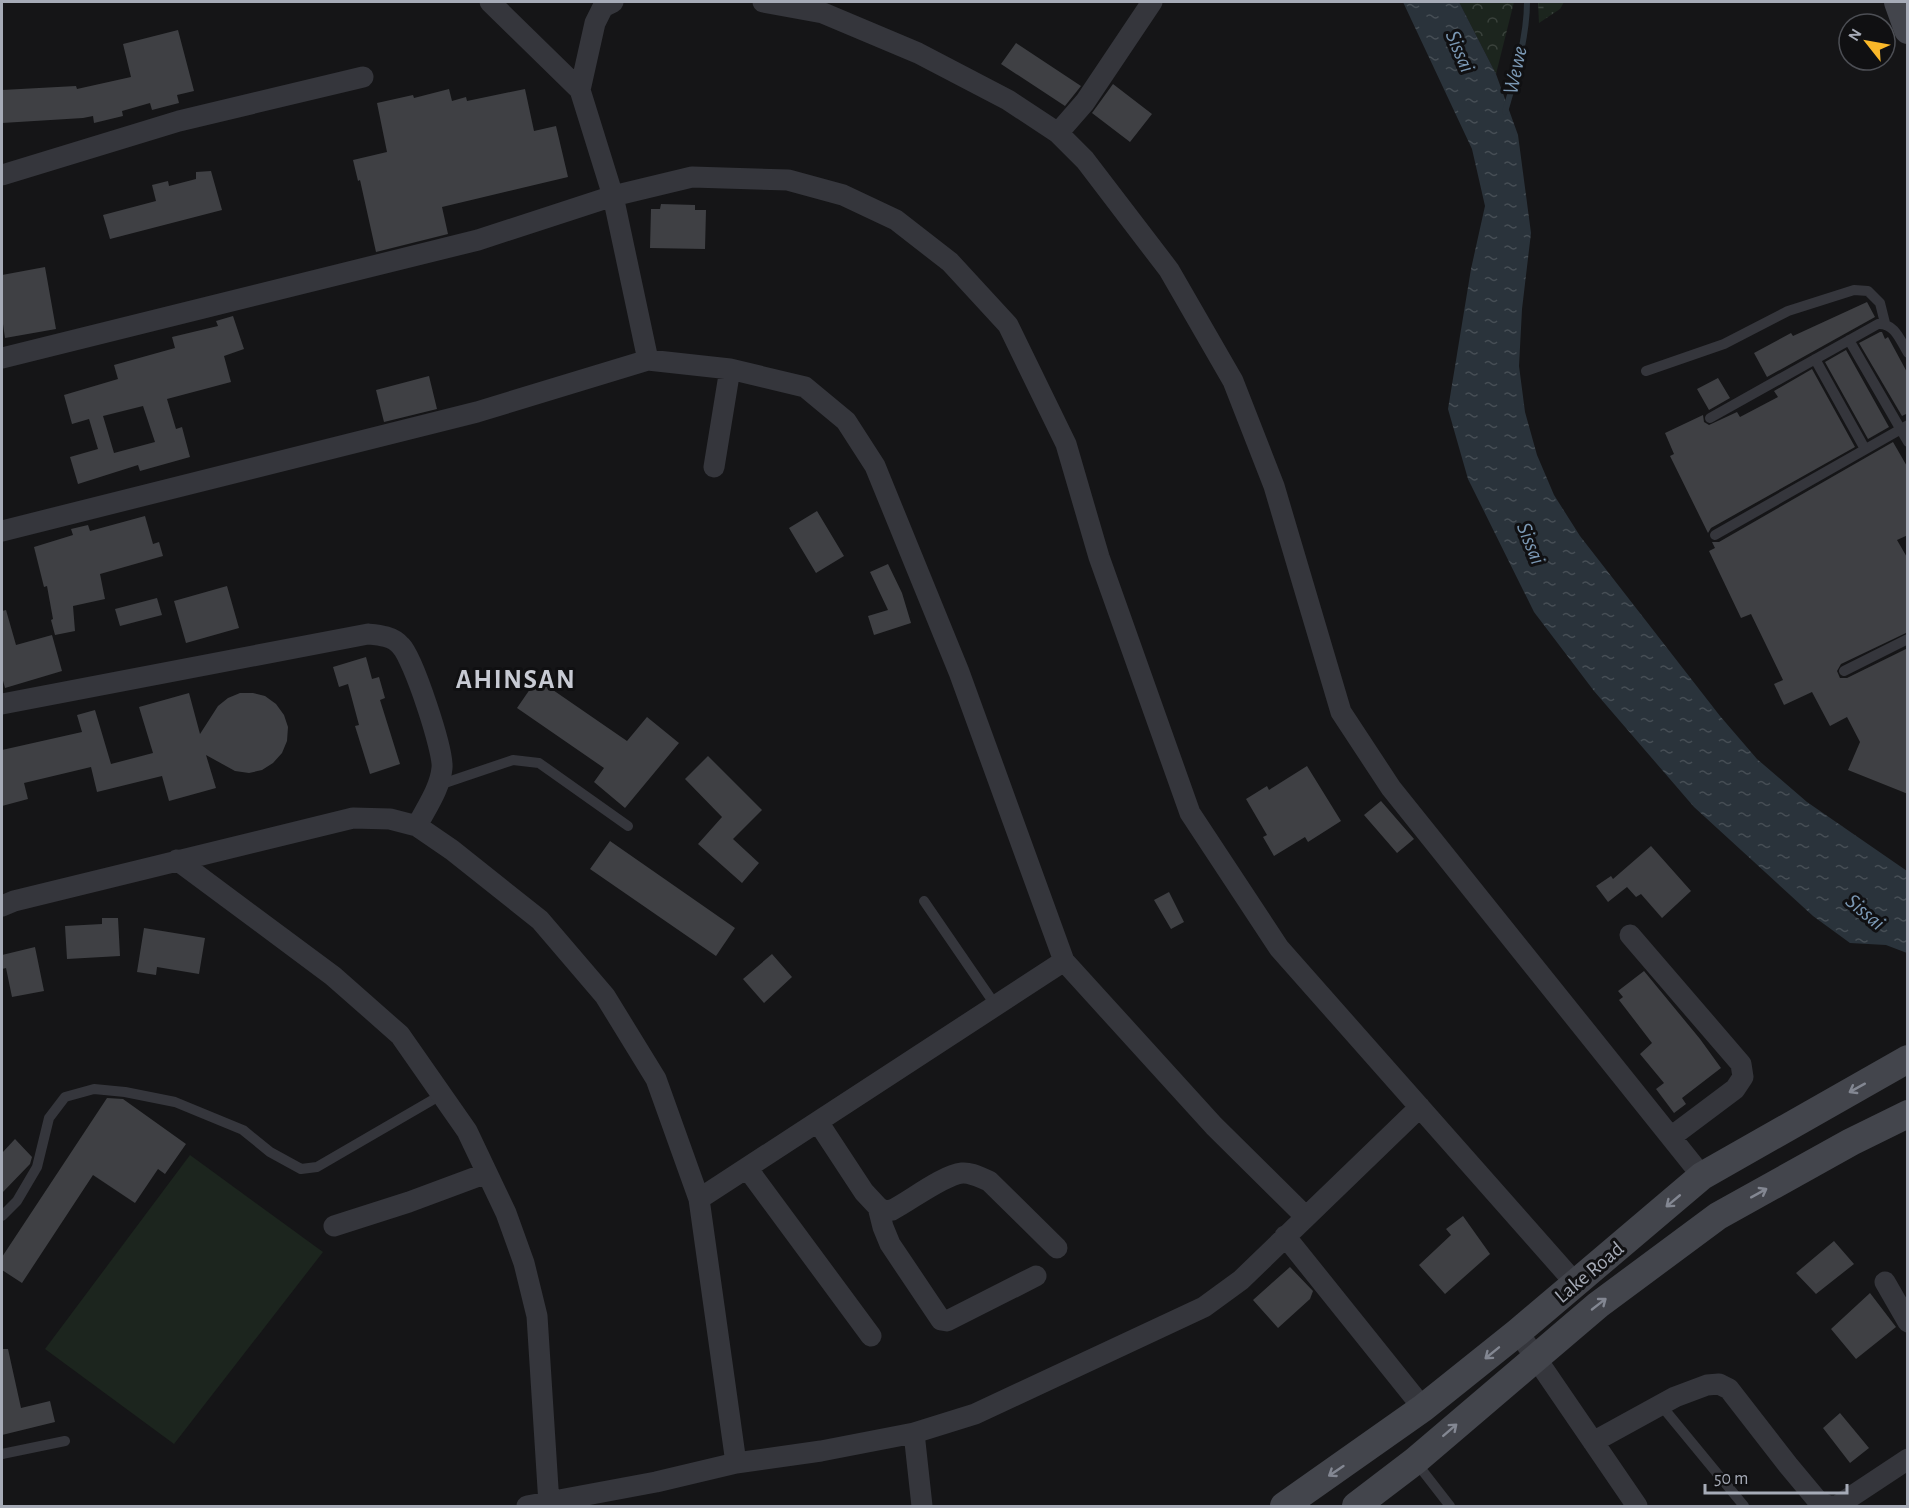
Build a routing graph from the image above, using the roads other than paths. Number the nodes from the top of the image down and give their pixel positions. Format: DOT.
graph roads {
  1 [pos="490,2"];
  2 [pos="613,2"];
  3 [pos="763,2"];
  4 [pos="1152,2"];
  5 [pos="363,77"];
  6 [pos="580,90"];
  7 [pos="1058,133"];
  8 [pos="2,175"];
  9 [pos="613,196"];
  10 [pos="1885,323"];
  11 [pos="1849,340"];
  12 [pos="1908,353"];
  13 [pos="2,358"];
  14 [pos="1815,359"];
  15 [pos="648,360"];
  16 [pos="730,369"];
  17 [pos="1646,371"];
  18 [pos="1710,418"];
  19 [pos="1904,427"];
  20 [pos="1908,442"];
  21 [pos="1865,449"];
  22 [pos="714,467"];
  23 [pos="2,531"];
  24 [pos="1715,535"];
  25 [pos="1908,639"];
  26 [pos="1844,671"];
  27 [pos="2,704"];
  28 [pos="438,785"];
  29 [pos="417,826"];
  30 [pos="628,826"];
  31 [pos="177,860"];
  32 [pos="924,901"];
  33 [pos="2,906"];
  34 [pos="1629,935"];
  35 [pos="1064,961"];
  36 [pos="996,1006"];
  37 [pos="1908,1059"];
  38 [pos="441,1095"];
  39 [pos="1420,1107"];
  40 [pos="1908,1114"];
  41 [pos="818,1122"];
  42 [pos="1671,1137"];
  43 [pos="747,1168"];
  44 [pos="487,1173"];
  45 [pos="1702,1176"];
  46 [pos="699,1199"];
  47 [pos="878,1207"];
  48 [pos="2,1216"];
  49 [pos="1306,1217"];
  50 [pos="334,1226"];
  51 [pos="1285,1236"];
  52 [pos="1057,1248"];
  53 [pos="1036,1276"];
  54 [pos="1885,1282"];
  55 [pos="1576,1284"];
  56 [pos="1908,1322"];
  57 [pos="1518,1332"];
  58 [pos="871,1336"];
  59 [pos="1535,1357"];
  60 [pos="1660,1404"];
  61 [pos="1423,1408"];
  62 [pos="914,1433"];
  63 [pos="65,1441"];
  64 [pos="1593,1442"];
  65 [pos="2,1454"];
  66 [pos="1908,1460"];
  67 [pos="1415,1461"];
  68 [pos="736,1463"];
  69 [pos="549,1503"];
  70 [pos="527,1506"];
  71 [pos="922,1506"];
  72 [pos="1284,1506"];
  73 [pos="1356,1506"];
  74 [pos="1449,1506"];
  75 [pos="1637,1506"];
  76 [pos="1744,1506"];
  1 -- 6 [label="street"];
  2 -- 6 [label="street"];
  3 -- 7 [label="street"];
  4 -- 7 [label="street"];
  5 -- 8 [label="street"];
  6 -- 9 [label="street"];
  7 -- 42 [label="street"];
  9 -- 13 [label="street"];
  9 -- 15 [label="street"];
  9 -- 39 [label="street"];
  10 -- 11 [label="lane"];
  10 -- 12 [label="lane"];
  10 -- 17 [label="lane"];
  11 -- 14 [label="lane"];
  11 -- 19 [label="lane"];
  14 -- 18 [label="lane"];
  14 -- 21 [label="lane"];
  15 -- 16 [label="street"];
  15 -- 23 [label="street"];
  16 -- 22 [label="street"];
  16 -- 35 [label="street"];
  19 -- 20 [label="lane"];
  19 -- 21 [label="lane"];
  21 -- 24 [label="lane"];
  25 -- 26 [label="lane"];
  27 -- 28 [label="street"];
  28 -- 29 [label="street"];
  28 -- 30 [label="lane"];
  29 -- 31 [label="street"];
  29 -- 46 [label="street"];
  31 -- 33 [label="street"];
  31 -- 38 [label="street"];
  32 -- 36 [label="lane"];
  34 -- 42 [label="street"];
  35 -- 36 [label="street"];
  35 -- 49 [label="street"];
  36 -- 41 [label="street"];
  37 -- 45 [label="main road, Lake Road, one-way"];
  38 -- 44 [label="street"];
  38 -- 48 [label="lane"];
  39 -- 49 [label="street"];
  39 -- 55 [label="street"];
  59 -- 40 [label="main road, Lake Road, one-way"];
  41 -- 43 [label="street"];
  41 -- 47 [label="street"];
  42 -- 45 [label="street"];
  43 -- 46 [label="street"];
  43 -- 58 [label="street"];
  44 -- 50 [label="street"];
  44 -- 69 [label="street"];
  45 -- 55 [label="main road, Lake Road, one-way"];
  46 -- 68 [label="street"];
  47 -- 52 [label="street"];
  47 -- 53 [label="street"];
  49 -- 51 [label="street"];
  51 -- 61 [label="street"];
  51 -- 62 [label="street"];
  54 -- 56 [label="street"];
  55 -- 57 [label="main road, Lake Road"];
  57 -- 59 [label="street"];
  57 -- 61 [label="main road, Lake Road, one-way"];
  59 -- 64 [label="street"];
  67 -- 59 [label="main road, Lake Road, one-way"];
  60 -- 64 [label="street"];
  60 -- 66 [label="street"];
  60 -- 76 [label="lane"];
  61 -- 72 [label="main road, Lake Road, one-way"];
  62 -- 68 [label="street"];
  62 -- 71 [label="street"];
  63 -- 65 [label="lane"];
  64 -- 75 [label="street"];
  67 -- 73 [label="main road, Lake Road"];
  67 -- 74 [label="lane"];
  68 -- 69 [label="street"];
  69 -- 70 [label="street"];
}
